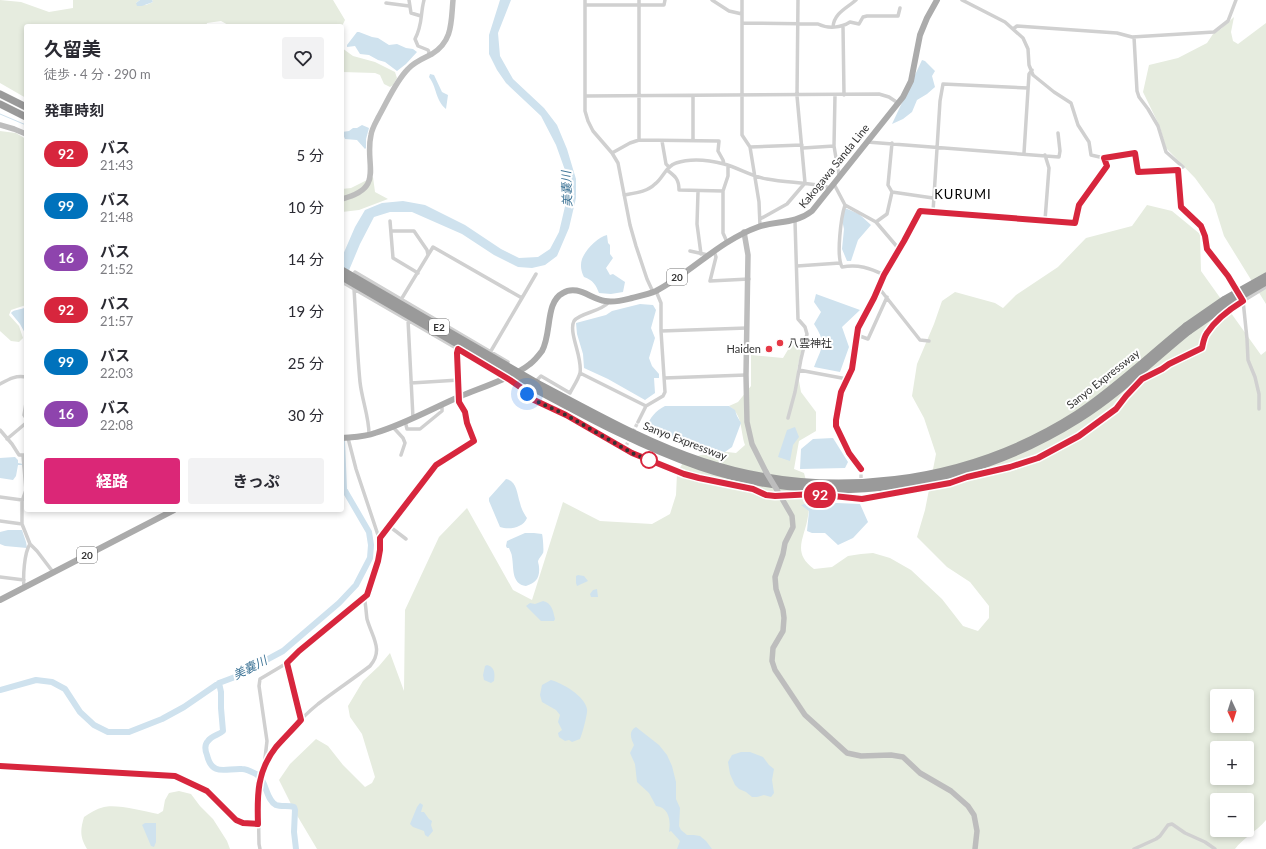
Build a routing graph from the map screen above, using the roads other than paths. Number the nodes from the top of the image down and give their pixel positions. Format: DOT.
graph roads {
  1 [pos="409,0"];
  2 [pos="424,0"];
  3 [pos="453,0"];
  4 [pos="585,0"];
  5 [pos="639,0"];
  6 [pos="665,0"];
  7 [pos="712,0"];
  8 [pos="742,0"];
  9 [pos="798,0"];
  10 [pos="856,0"];
  11 [pos="962,0"];
  12 [pos="1236,0"];
  13 [pos="934,2"];
  14 [pos="386,3"];
  15 [pos="585,5"];
  16 [pos="639,5"];
  17 [pos="409,6"];
  18 [pos="900,8"];
  19 [pos="742,14"];
  20 [pos="421,16"];
  21 [pos="742,23"];
  22 [pos="798,24"];
  23 [pos="833,26"];
  24 [pos="843,26"];
  25 [pos="1013,30"];
  26 [pos="1134,37"];
  27 [pos="430,54"];
  28 [pos="1032,70"];
  29 [pos="1028,88"];
  30 [pos="0,94"];
  31 [pos="835,95"];
  32 [pos="844,95"];
  33 [pos="585,96"];
  34 [pos="639,96"];
  35 [pos="693,96"];
  36 [pos="742,96"];
  37 [pos="797,96"];
  38 [pos="898,103"];
  39 [pos="0,104"];
  40 [pos="24,106"];
  41 [pos="24,116"];
  42 [pos="0,125"];
  43 [pos="24,133"];
  44 [pos="1058,133"];
  45 [pos="639,140"];
  46 [pos="662,141"];
  47 [pos="693,141"];
  48 [pos="867,142"];
  49 [pos="892,144"];
  50 [pos="834,146"];
  51 [pos="750,147"];
  52 [pos="803,147"];
  53 [pos="937,147"];
  54 [pos="612,153"];
  55 [pos="1024,153"];
  56 [pos="1045,155"];
  57 [pos="1104,158"];
  58 [pos="726,165"];
  59 [pos="668,168"];
  60 [pos="1178,170"];
  61 [pos="755,176"];
  62 [pos="839,176"];
  63 [pos="805,183"];
  64 [pos="833,186"];
  65 [pos="723,191"];
  66 [pos="698,192"];
  67 [pos="892,192"];
  68 [pos="624,195"];
  69 [pos="344,197"];
  70 [pos="933,198"];
  71 [pos="845,205"];
  72 [pos="933,212"];
  73 [pos="760,219"];
  74 [pos="1045,220"];
  75 [pos="390,221"];
  76 [pos="795,221"];
  77 [pos="876,222"];
  78 [pos="760,226"];
  79 [pos="391,231"];
  80 [pos="744,232"];
  81 [pos="728,242"];
  82 [pos="899,249"];
  83 [pos="714,251"];
  84 [pos="690,252"];
  85 [pos="701,254"];
  86 [pos="428,255"];
  87 [pos="708,255"];
  88 [pos="840,263"];
  89 [pos="797,266"];
  90 [pos="344,271"];
  91 [pos="355,272"];
  92 [pos="418,273"];
  93 [pos="536,274"];
  94 [pos="884,275"];
  95 [pos="1266,276"];
  96 [pos="344,278"];
  97 [pos="749,279"];
  98 [pos="1266,282"];
  99 [pos="344,283"];
  100 [pos="1266,287"];
  101 [pos="879,288"];
  102 [pos="354,289"];
  103 [pos="655,291"];
  104 [pos="887,297"];
  105 [pos="522,298"];
  106 [pos="401,299"];
  107 [pos="1243,301"];
  108 [pos="609,302"];
  109 [pos="393,312"];
  110 [pos="408,320"];
  111 [pos="747,328"];
  112 [pos="1188,328"];
  113 [pos="661,331"];
  114 [pos="857,335"];
  115 [pos="929,341"];
  116 [pos="458,349"];
  117 [pos="490,352"];
  118 [pos="483,364"];
  119 [pos="521,370"];
  120 [pos="799,370"];
  121 [pos="580,373"];
  122 [pos="746,375"];
  123 [pos="24,377"];
  124 [pos="506,377"];
  125 [pos="664,378"];
  126 [pos="459,380"];
  127 [pos="847,380"];
  128 [pos="411,383"];
  129 [pos="0,384"];
  130 [pos="535,385"];
  131 [pos="526,391"];
  132 [pos="460,397"];
  133 [pos="442,405"];
  134 [pos="646,406"];
  135 [pos="1259,409"];
  136 [pos="413,418"];
  137 [pos="788,418"];
  138 [pos="405,421"];
  139 [pos="638,422"];
  140 [pos="24,425"];
  141 [pos="392,426"];
  142 [pos="0,430"];
  143 [pos="369,434"];
  144 [pos="345,438"];
  145 [pos="7,439"];
  146 [pos="24,455"];
  147 [pos="400,455"];
  148 [pos="861,469"];
  149 [pos="24,495"];
  150 [pos="780,496"];
  151 [pos="0,497"];
  152 [pos="22,500"];
  153 [pos="170,512"];
  154 [pos="0,521"];
  155 [pos="22,524"];
  156 [pos="389,526"];
  157 [pos="380,538"];
  158 [pos="406,539"];
  159 [pos="30,544"];
  160 [pos="52,572"];
  161 [pos="0,577"];
  162 [pos="24,580"];
  163 [pos="24,587"];
  164 [pos="364,597"];
  165 [pos="1,598"];
  166 [pos="287,663"];
  167 [pos="301,720"];
  168 [pos="0,766"];
  169 [pos="264,767"];
  170 [pos="258,824"];
  171 [pos="260,849"];
  172 [pos="975,849"];
  173 [pos="1134,849"];
  174 [pos="1215,849"];
  1 -- 17 [label="street"];
  2 -- 20 [label="street"];
  3 -- 27 [label="main road"];
  4 -- 15 [label="street"];
  5 -- 16 [label="street"];
  6 -- 16 [label="street"];
  7 -- 19 [label="street"];
  8 -- 19 [label="street"];
  9 -- 22 [label="street"];
  10 -- 23 [label="street"];
  11 -- 25 [label="street"];
  12 -- 26 [label="street"];
  13 -- 38 [label="main road, Kakogawa Sanda Line / 20"];
  14 -- 17 [label="street"];
  15 -- 16 [label="street"];
  15 -- 33 [label="street"];
  16 -- 34 [label="street"];
  17 -- 20 [label="street"];
  18 -- 24 [label="street"];
  19 -- 21 [label="street"];
  20 -- 27 [label="street"];
  21 -- 22 [label="street"];
  21 -- 36 [label="street"];
  22 -- 23 [label="street"];
  22 -- 37 [label="street"];
  23 -- 24 [label="street"];
  24 -- 32 [label="street"];
  25 -- 26 [label="street"];
  25 -- 28 [label="street"];
  26 -- 60 [label="street"];
  27 -- 69 [label="main road"];
  28 -- 29 [label="street"];
  28 -- 57 [label="street"];
  29 -- 53 [label="street"];
  29 -- 55 [label="street"];
  30 -- 40 [label="highway"];
  31 -- 32 [label="street"];
  31 -- 37 [label="street"];
  31 -- 50 [label="street"];
  32 -- 38 [label="street"];
  33 -- 34 [label="street"];
  33 -- 54 [label="street"];
  34 -- 35 [label="street"];
  34 -- 45 [label="street"];
  35 -- 36 [label="street"];
  35 -- 47 [label="street"];
  36 -- 37 [label="street"];
  36 -- 51 [label="street"];
  37 -- 52 [label="street"];
  38 -- 48 [label="main road, Kakogawa Sanda Line / 20"];
  39 -- 41 [label="highway"];
  42 -- 43 [label="main road"];
  44 -- 56 [label="street"];
  45 -- 46 [label="street"];
  45 -- 54 [label="street"];
  46 -- 47 [label="street"];
  46 -- 59 [label="street"];
  47 -- 58 [label="street"];
  48 -- 49 [label="street"];
  48 -- 62 [label="main road, Kakogawa Sanda Line / 20"];
  49 -- 53 [label="street"];
  49 -- 67 [label="street"];
  50 -- 52 [label="street"];
  50 -- 62 [label="street"];
  51 -- 52 [label="street"];
  51 -- 61 [label="street"];
  52 -- 63 [label="street"];
  53 -- 55 [label="street"];
  53 -- 70 [label="street"];
  54 -- 68 [label="street"];
  55 -- 56 [label="street"];
  56 -- 74 [label="street"];
  57 -- 60 [label="street"];
  57 -- 74 [label="street"];
  58 -- 59 [label="street"];
  58 -- 61 [label="street"];
  58 -- 65 [label="street"];
  59 -- 66 [label="street"];
  59 -- 68 [label="street"];
  60 -- 107 [label="street"];
  61 -- 63 [label="street"];
  61 -- 73 [label="street"];
  62 -- 64 [label="main road, Kakogawa Sanda Line / 20"];
  63 -- 64 [label="street"];
  63 -- 73 [label="street"];
  64 -- 71 [label="street"];
  64 -- 76 [label="main road, Kakogawa Sanda Line / 20"];
  65 -- 66 [label="street"];
  65 -- 81 [label="street"];
  66 -- 85 [label="street"];
  67 -- 70 [label="street"];
  67 -- 77 [label="street"];
  68 -- 103 [label="street"];
  70 -- 72 [label="street"];
  71 -- 77 [label="street"];
  71 -- 88 [label="street"];
  72 -- 74 [label="street"];
  72 -- 82 [label="street"];
  73 -- 78 [label="street"];
  75 -- 79 [label="street"];
  76 -- 78 [label="main road, Kakogawa Sanda Line / 20"];
  76 -- 89 [label="street"];
  77 -- 82 [label="street"];
  78 -- 80 [label="main road, Kakogawa Sanda Line / 20"];
  79 -- 86 [label="street"];
  79 -- 92 [label="street"];
  80 -- 81 [label="main road, Kakogawa Sanda Line / 20"];
  80 -- 97 [label="main road"];
  81 -- 83 [label="main road, Kakogawa Sanda Line / 20"];
  82 -- 94 [label="street"];
  83 -- 87 [label="main road, Kakogawa Sanda Line / 20"];
  83 -- 97 [label="street"];
  84 -- 85 [label="street"];
  85 -- 87 [label="street"];
  86 -- 92 [label="street"];
  86 -- 105 [label="street"];
  87 -- 103 [label="main road, Kakogawa Sanda Line / 20"];
  88 -- 89 [label="street"];
  88 -- 94 [label="street"];
  89 -- 120 [label="street"];
  90 -- 130 [label="highway, Sanyo Expressway / E2, bridge"];
  91 -- 106 [label="street"];
  92 -- 106 [label="street"];
  93 -- 105 [label="street"];
  94 -- 101 [label="street"];
  95 -- 112 [label="highway, Sanyo Expressway / E2, bridge"];
  96 -- 130 [label="highway, Sanyo Expressway / E2, bridge"];
  97 -- 111 [label="main road"];
  98 -- 112 [label="highway, Sanyo Expressway / E2, bridge"];
  99 -- 102 [label="street"];
  100 -- 107 [label="street"];
  101 -- 104 [label="street"];
  101 -- 114 [label="street"];
  102 -- 109 [label="street"];
  102 -- 143 [label="street"];
  103 -- 108 [label="main road, Kakogawa Sanda Line / 20"];
  103 -- 113 [label="street"];
  104 -- 114 [label="street"];
  104 -- 115 [label="street"];
  105 -- 117 [label="street"];
  106 -- 109 [label="street"];
  106 -- 117 [label="street"];
  107 -- 135 [label="street"];
  107 -- 150 [label="street"];
  108 -- 119 [label="main road, Kakogawa Sanda Line / 20"];
  108 -- 121 [label="street"];
  109 -- 110 [label="street"];
  110 -- 116 [label="street"];
  110 -- 128 [label="street"];
  111 -- 113 [label="street"];
  111 -- 122 [label="main road"];
  112 -- 130 [label="highway, Sanyo Expressway / E2"];
  113 -- 125 [label="street"];
  114 -- 127 [label="street"];
  116 -- 118 [label="street"];
  116 -- 126 [label="street"];
  117 -- 118 [label="street"];
  117 -- 119 [label="street"];
  118 -- 124 [label="street"];
  119 -- 124 [label="main road, Kakogawa Sanda Line / 20"];
  120 -- 127 [label="street"];
  120 -- 137 [label="street"];
  121 -- 131 [label="street"];
  121 -- 134 [label="street"];
  122 -- 125 [label="street"];
  122 -- 150 [label="main road, bridge"];
  123 -- 129 [label="street"];
  124 -- 131 [label="street"];
  124 -- 132 [label="main road, Kakogawa Sanda Line / 20"];
  125 -- 134 [label="street"];
  126 -- 128 [label="street"];
  126 -- 132 [label="street"];
  127 -- 148 [label="street"];
  128 -- 136 [label="street"];
  131 -- 150 [label="street"];
  132 -- 133 [label="main road, Kakogawa Sanda Line / 20"];
  132 -- 156 [label="street"];
  133 -- 136 [label="main road, Kakogawa Sanda Line / 20"];
  133 -- 138 [label="street"];
  134 -- 139 [label="street"];
  136 -- 138 [label="main road, Kakogawa Sanda Line / 20"];
  138 -- 141 [label="main road, Kakogawa Sanda Line / 20"];
  140 -- 145 [label="street"];
  141 -- 143 [label="main road, Kakogawa Sanda Line / 20"];
  141 -- 147 [label="street"];
  142 -- 145 [label="street"];
  143 -- 144 [label="main road, Kakogawa Sanda Line / 20"];
  144 -- 157 [label="street"];
  145 -- 146 [label="street"];
  149 -- 152 [label="street"];
  150 -- 172 [label="main road"];
  151 -- 152 [label="street"];
  152 -- 155 [label="street"];
  153 -- 160 [label="main road, 20"];
  154 -- 155 [label="street"];
  155 -- 159 [label="street"];
  156 -- 157 [label="street"];
  156 -- 158 [label="street"];
  157 -- 164 [label="street"];
  159 -- 160 [label="street"];
  159 -- 162 [label="street"];
  160 -- 163 [label="main road, 20"];
  161 -- 162 [label="street"];
  162 -- 163 [label="street"];
  163 -- 165 [label="main road, 20"];
  164 -- 166 [label="street"];
  164 -- 167 [label="street"];
  166 -- 167 [label="street"];
  166 -- 169 [label="street"];
  167 -- 169 [label="street"];
  168 -- 170 [label="street"];
  169 -- 170 [label="street"];
  170 -- 171 [label="street"];
  173 -- 174 [label="street"];
}
